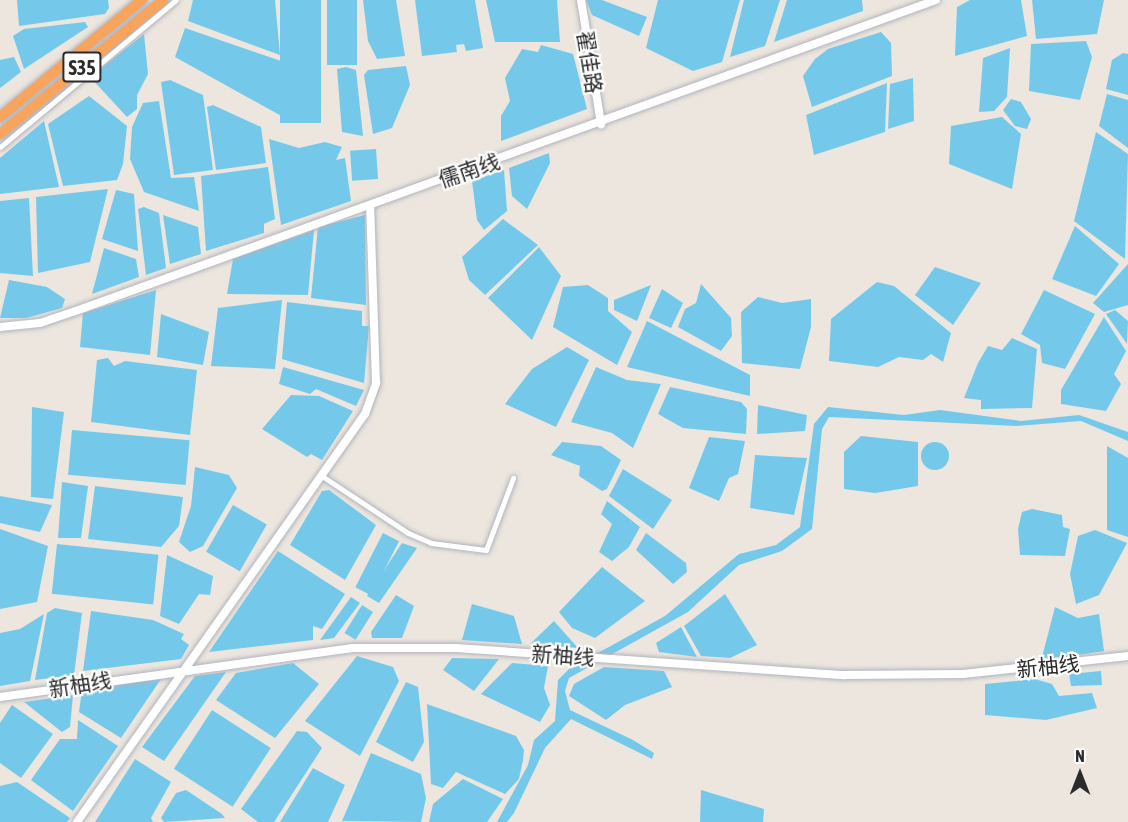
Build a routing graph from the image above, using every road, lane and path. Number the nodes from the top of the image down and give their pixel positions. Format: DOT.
graph roads {
  1 [pos="142,0"];
  2 [pos="163,0"];
  3 [pos="176,0"];
  4 [pos="581,0"];
  5 [pos="936,0"];
  6 [pos="0,117"];
  7 [pos="601,124"];
  8 [pos="0,134"];
  9 [pos="0,147"];
  10 [pos="370,205"];
  11 [pos="0,327"];
  12 [pos="321,476"];
  13 [pos="513,478"];
  14 [pos="1128,656"];
  15 [pos="183,668"];
  16 [pos="0,697"];
  17 [pos="77,822"];
  1 -- 6 [label="highway, S35"];
  2 -- 8 [label="highway, S35"];
  3 -- 9 [label="street"];
  4 -- 7 [label="street, 翟佳路"];
  5 -- 7 [label="street, 儒南线"];
  7 -- 10 [label="street, 儒南线"];
  10 -- 11 [label="street, 儒南线"];
  10 -- 12 [label="street"];
  12 -- 13 [label="street"];
  12 -- 15 [label="street"];
  14 -- 15 [label="street, 新柚线"];
  15 -- 16 [label="street, 新柚线"];
  15 -- 17 [label="street"];
}
